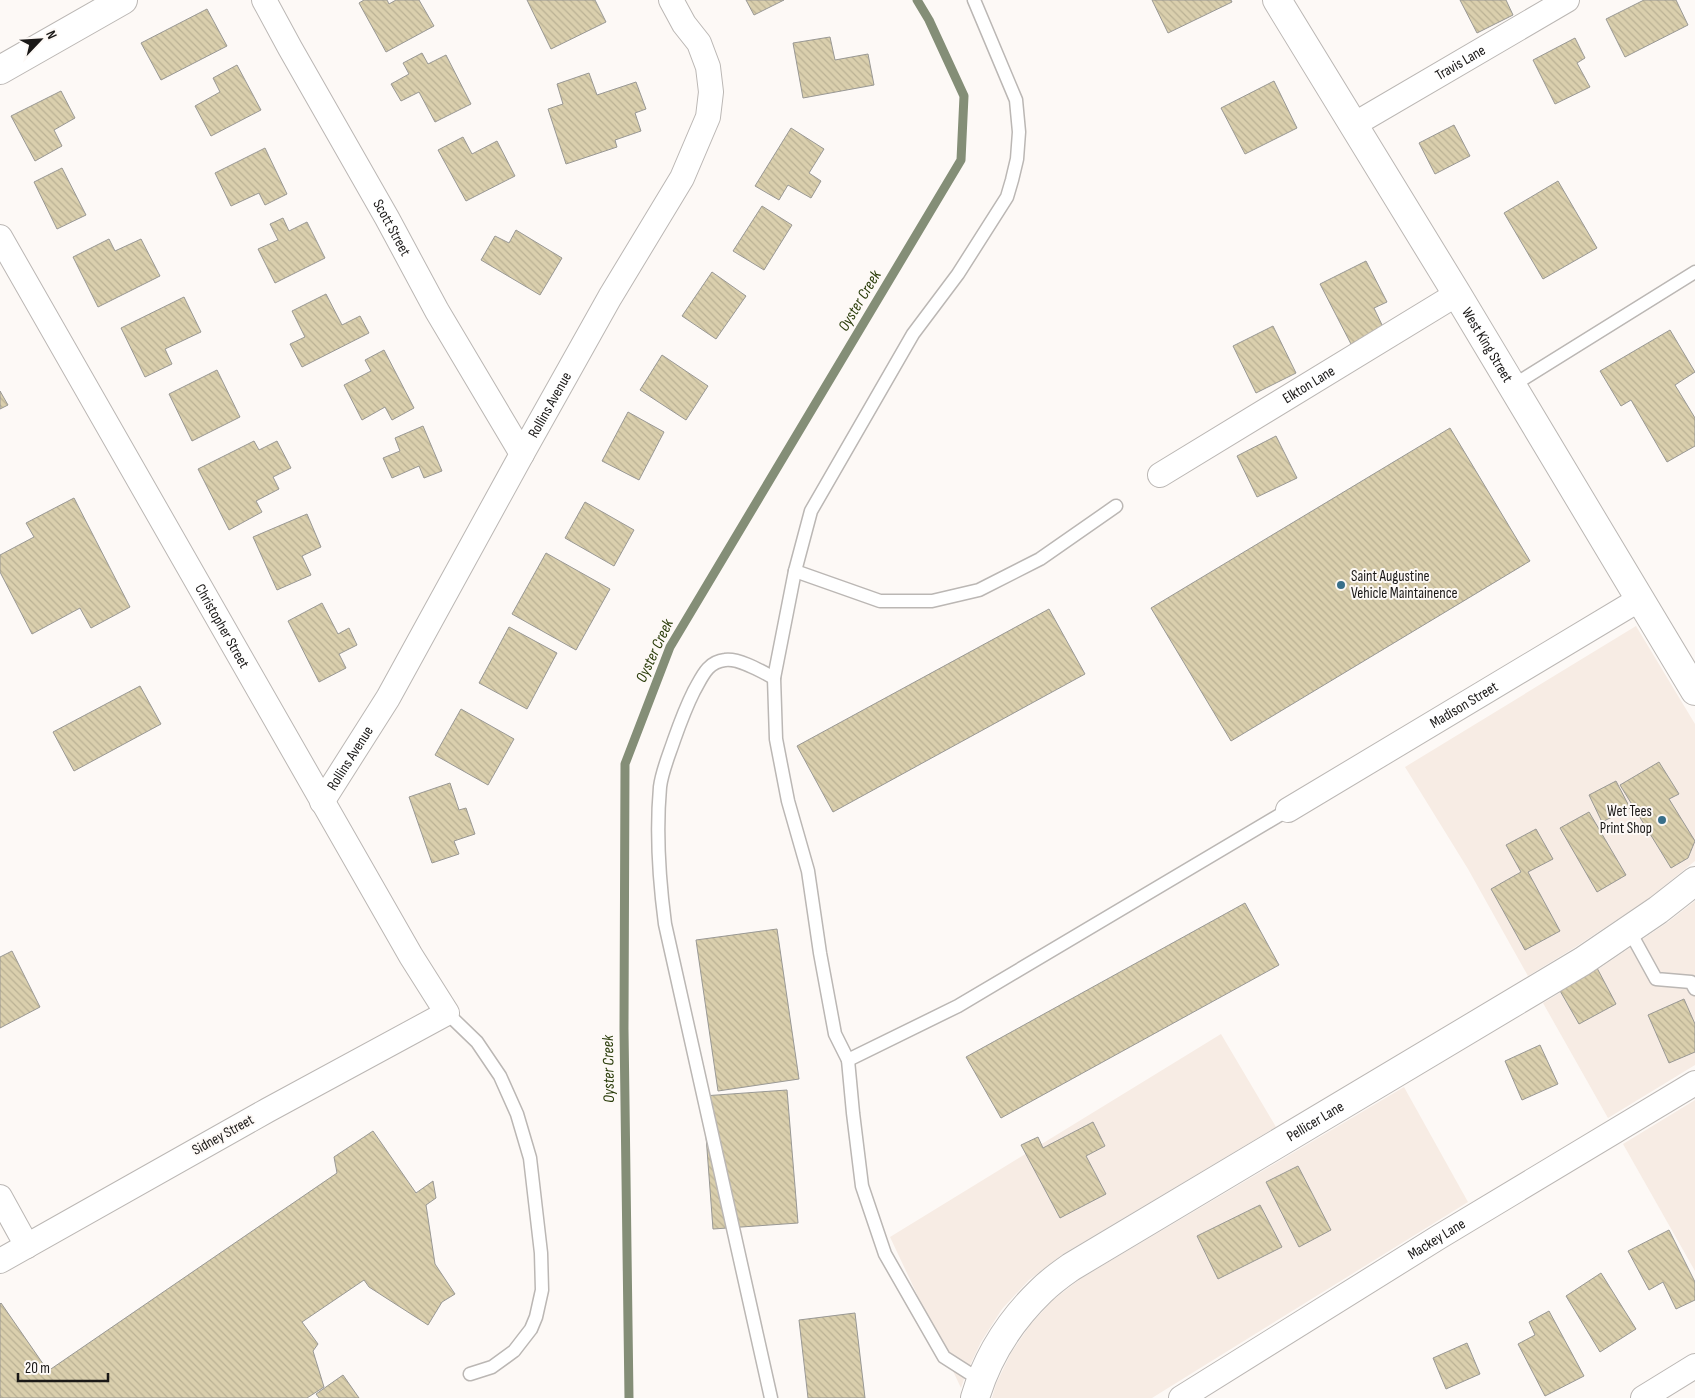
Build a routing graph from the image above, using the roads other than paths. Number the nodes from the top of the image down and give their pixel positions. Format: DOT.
graph roads {
  1 [pos="123,0"];
  2 [pos="264,0"];
  3 [pos="671,0"];
  4 [pos="974,0"];
  5 [pos="1278,0"];
  6 [pos="1567,0"];
  7 [pos="0,70"];
  8 [pos="1355,124"];
  9 [pos="0,237"];
  10 [pos="1695,272"];
  11 [pos="1458,294"];
  12 [pos="1512,386"];
  13 [pos="522,454"];
  14 [pos="1160,475"];
  15 [pos="1116,506"];
  16 [pos="795,571"];
  17 [pos="1640,598"];
  18 [pos="774,678"];
  19 [pos="1695,691"];
  20 [pos="322,802"];
  21 [pos="1288,810"];
  22 [pos="1695,881"];
  23 [pos="1629,930"];
  24 [pos="1694,983"];
  25 [pos="447,1013"];
  26 [pos="848,1060"];
  27 [pos="1695,1083"];
  28 [pos="0,1196"];
  29 [pos="27,1246"];
  30 [pos="0,1261"];
  31 [pos="1695,1366"];
  32 [pos="470,1374"];
  33 [pos="977,1389"];
  34 [pos="771,1398"];
  35 [pos="1181,1398"];
  36 [pos="1643,1398"];
  1 -- 7 [label="main road"];
  2 -- 13 [label="street, Scott Street"];
  3 -- 13 [label="street, Rollins Avenue"];
  4 -- 16 [label="lane"];
  5 -- 8 [label="main road, West King Street"];
  6 -- 8 [label="street, Travis Lane"];
  8 -- 11 [label="main road, West King Street"];
  9 -- 20 [label="street, Christopher Street"];
  10 -- 12 [label="lane"];
  11 -- 12 [label="main road, West King Street"];
  11 -- 14 [label="street, Elkton Lane"];
  12 -- 17 [label="main road, West King Street"];
  13 -- 20 [label="street, Rollins Avenue"];
  15 -- 16 [label="lane"];
  16 -- 18 [label="lane"];
  17 -- 19 [label="main road, West King Street"];
  17 -- 21 [label="street, Madison Street"];
  18 -- 26 [label="lane"];
  18 -- 34 [label="lane"];
  20 -- 25 [label="street, Christopher Street"];
  21 -- 26 [label="lane"];
  22 -- 23 [label="main road, Pellicer Lane"];
  23 -- 24 [label="lane"];
  23 -- 33 [label="main road, Pellicer Lane"];
  25 -- 29 [label="street, Sidney Street"];
  25 -- 32 [label="lane"];
  26 -- 33 [label="lane"];
  27 -- 35 [label="street, Mackey Lane"];
  28 -- 29 [label="street"];
  29 -- 30 [label="street, Sidney Street"];
  31 -- 36 [label="street"];
}
